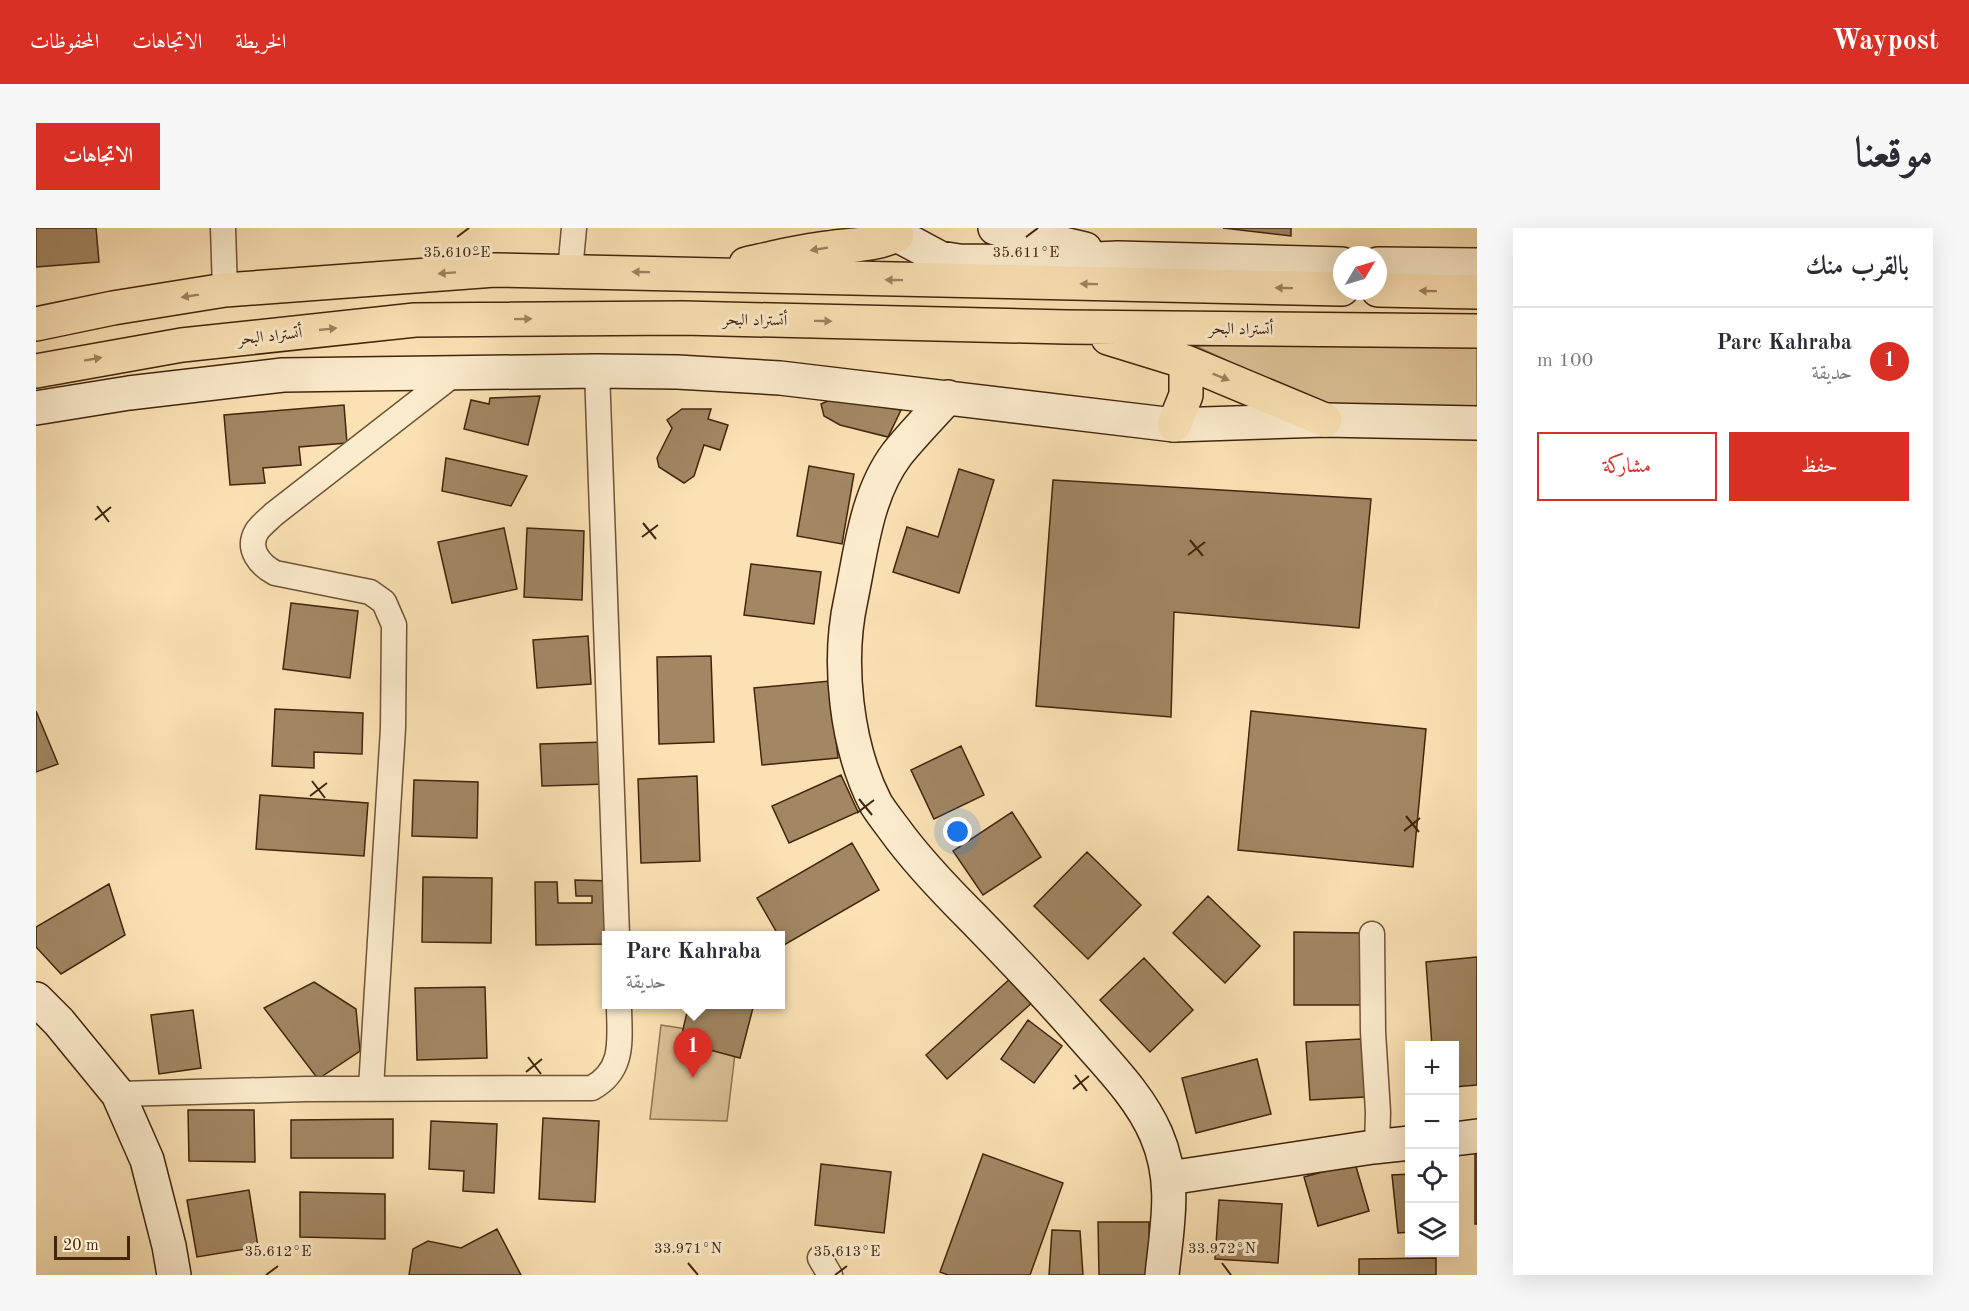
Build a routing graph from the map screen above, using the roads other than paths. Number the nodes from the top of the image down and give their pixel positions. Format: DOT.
graph roads {
  1 [pos="223,228"];
  2 [pos="574,228"];
  3 [pos="995,228"];
  4 [pos="896,231"];
  5 [pos="1118,258"];
  6 [pos="1333,264"];
  7 [pos="1387,264"];
  8 [pos="1477,265"];
  9 [pos="570,271"];
  10 [pos="700,274"];
  11 [pos="225,290"];
  12 [pos="1333,290"];
  13 [pos="1387,290"];
  14 [pos="1477,292"];
  15 [pos="36,324"];
  16 [pos="1066,327"];
  17 [pos="1477,331"];
  18 [pos="1186,362"];
  19 [pos="36,370"];
  20 [pos="597,371"];
  21 [pos="454,374"];
  22 [pos="948,397"];
  23 [pos="36,408"];
  24 [pos="1325,420"];
  25 [pos="1477,423"];
  26 [pos="1174,425"];
  27 [pos="617,931"];
  28 [pos="1372,934"];
  29 [pos="36,999"];
  30 [pos="619,1009"];
  31 [pos="371,1088"];
  32 [pos="118,1094"];
  33 [pos="1477,1136"];
  34 [pos="1459,1138"];
  35 [pos="1405,1144"];
  36 [pos="1377,1147"];
  37 [pos="1169,1178"];
  38 [pos="174,1275"];
  39 [pos="1162,1275"];
  1 -- 11 [label="street"];
  2 -- 9 [label="street"];
  3 -- 5 [label="main road"];
  4 -- 5 [label="main road"];
  4 -- 10 [label="highway, one-way"];
  5 -- 6 [label="main road"];
  7 -- 8 [label="main road"];
  10 -- 9 [label="highway, one-way"];
  9 -- 11 [label="highway, one-way"];
  12 -- 10 [label="highway, one-way"];
  11 -- 15 [label="highway, one-way"];
  14 -- 13 [label="highway, one-way"];
  16 -- 17 [label="highway, أتستراد البحر"];
  16 -- 18 [label="highway"];
  19 -- 16 [label="highway, أتستراد البحر, one-way"];
  18 -- 24 [label="highway, one-way"];
  18 -- 26 [label="highway"];
  20 -- 21 [label="main road"];
  20 -- 22 [label="main road"];
  20 -- 27 [label="street"];
  21 -- 23 [label="main road"];
  21 -- 31 [label="street"];
  22 -- 26 [label="main road"];
  22 -- 37 [label="main road"];
  24 -- 25 [label="main road"];
  24 -- 26 [label="main road"];
  28 -- 36 [label="street"];
  29 -- 32 [label="main road"];
  30 -- 31 [label="street"];
  31 -- 32 [label="street"];
  32 -- 38 [label="main road"];
  33 -- 34 [label="main road"];
  35 -- 36 [label="main road"];
  36 -- 37 [label="main road"];
  37 -- 39 [label="main road"];
}
